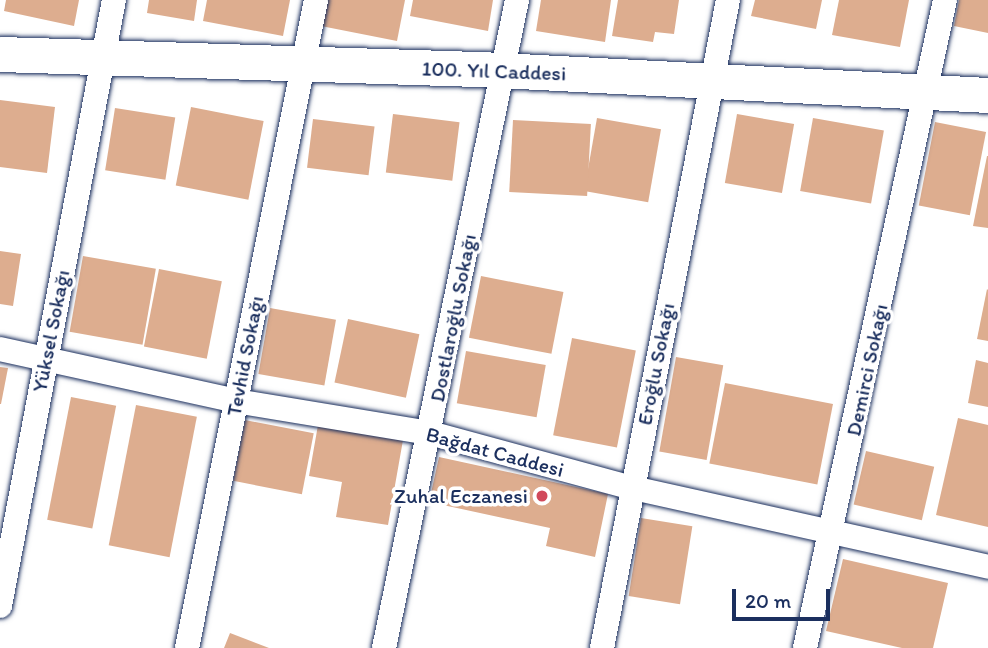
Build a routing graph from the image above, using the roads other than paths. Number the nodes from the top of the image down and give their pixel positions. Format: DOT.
graph roads {
  1 [pos="114,0"];
  2 [pos="316,0"];
  3 [pos="517,0"];
  4 [pos="728,0"];
  5 [pos="945,0"];
  6 [pos="0,54"];
  7 [pos="103,57"];
  8 [pos="303,65"];
  9 [pos="503,70"];
  10 [pos="711,81"];
  11 [pos="927,92"];
  12 [pos="988,95"];
  13 [pos="0,349"];
  14 [pos="46,359"];
  15 [pos="236,401"];
  16 [pos="430,433"];
  17 [pos="633,488"];
  18 [pos="832,532"];
  19 [pos="988,567"];
  20 [pos="0,606"];
  21 [pos="187,648"];
  22 [pos="384,648"];
  23 [pos="602,648"];
  24 [pos="805,648"];
  1 -- 7 [label="street, Yüksel Sokağı"];
  2 -- 8 [label="street, Tevhid Sokağı"];
  3 -- 9 [label="street, Dostlaroğlu Sokağı"];
  4 -- 10 [label="street, Eroğlu Sokağı"];
  5 -- 11 [label="street, Demirci Sokağı"];
  6 -- 7 [label="street, 100. Yıl Caddesi"];
  7 -- 8 [label="street, 100. Yıl Caddesi"];
  7 -- 14 [label="street, Yüksel Sokağı"];
  8 -- 9 [label="street, 100. Yıl Caddesi"];
  8 -- 15 [label="street, Tevhid Sokağı"];
  9 -- 10 [label="street, 100. Yıl Caddesi"];
  9 -- 16 [label="street, Dostlaroğlu Sokağı"];
  10 -- 11 [label="street, 100. Yıl Caddesi"];
  10 -- 17 [label="street, Eroğlu Sokağı"];
  11 -- 12 [label="street, 100. Yıl Caddesi"];
  11 -- 18 [label="street, Demirci Sokağı"];
  13 -- 14 [label="street, Bağdat Caddesi"];
  14 -- 15 [label="street, Bağdat Caddesi"];
  14 -- 20 [label="street, Yüksel Sokağı"];
  15 -- 16 [label="street, Bağdat Caddesi"];
  15 -- 21 [label="street, Tevhid Sokağı"];
  16 -- 17 [label="street, Bağdat Caddesi"];
  16 -- 22 [label="street, Dostlaroğlu Sokağı"];
  17 -- 18 [label="street, Bağdat Caddesi"];
  17 -- 23 [label="street, Eroğlu Sokağı"];
  18 -- 19 [label="street, Bağdat Caddesi"];
  18 -- 24 [label="street, Demirci Sokağı"];
}
